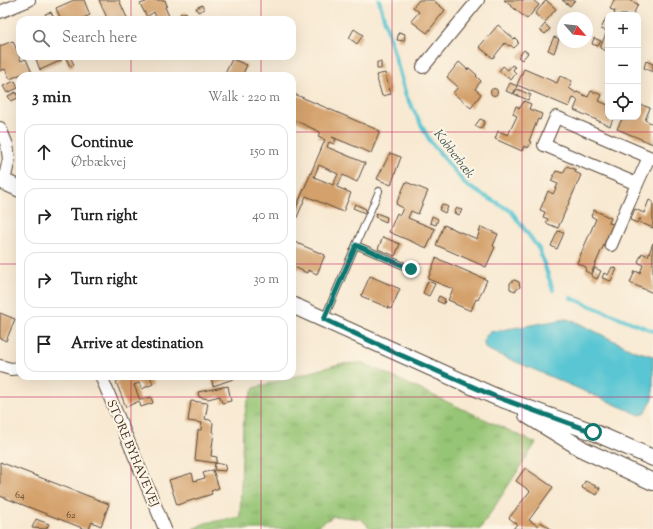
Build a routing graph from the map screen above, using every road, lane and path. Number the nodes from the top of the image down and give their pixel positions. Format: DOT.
graph roads {
  1 [pos="29,0"];
  2 [pos="478,0"];
  3 [pos="0,12"];
  4 [pos="423,67"];
  5 [pos="0,128"];
  6 [pos="651,157"];
  7 [pos="2,181"];
  8 [pos="637,184"];
  9 [pos="16,187"];
  10 [pos="379,191"];
  11 [pos="356,245"];
  12 [pos="611,245"];
  13 [pos="411,269"];
  14 [pos="296,307"];
  15 [pos="324,319"];
  16 [pos="0,366"];
  17 [pos="16,368"];
  18 [pos="103,380"];
  19 [pos="494,396"];
  20 [pos="653,458"];
  21 [pos="653,482"];
  22 [pos="165,529"];
  1 -- 3 [label="street"];
  2 -- 4 [label="street"];
  5 -- 7 [label="street"];
  6 -- 8 [label="street"];
  6 -- 8 [label="street"];
  7 -- 9 [label="street"];
  8 -- 12 [label="street"];
  10 -- 11 [label="lane"];
  11 -- 13 [label="lane"];
  11 -- 15 [label="lane"];
  14 -- 15 [label="street"];
  15 -- 19 [label="street"];
  16 -- 17 [label="street"];
  18 -- 22 [label="street, STORE BYHAVEVEJ"];
  19 -- 20 [label="street"];
  19 -- 21 [label="street"];
}
